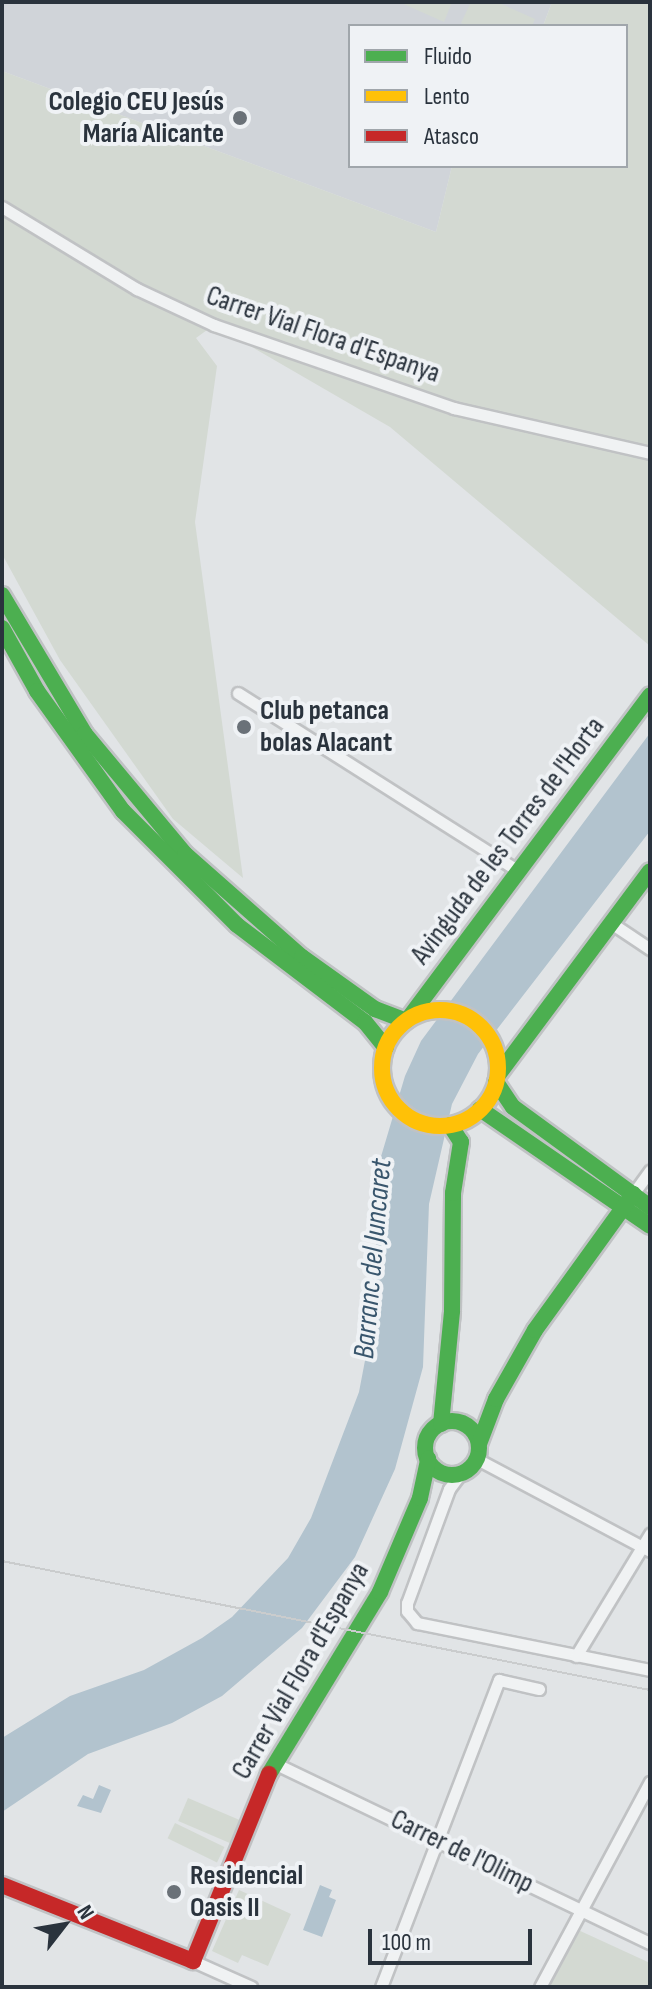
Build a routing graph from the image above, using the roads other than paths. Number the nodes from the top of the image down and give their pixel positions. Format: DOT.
graph roads {
  1 [pos="2,207"];
  2 [pos="650,453"];
  3 [pos="2,595"];
  4 [pos="3,634"];
  5 [pos="238,693"];
  6 [pos="650,695"];
  7 [pos="518,871"];
  8 [pos="650,871"];
  9 [pos="611,923"];
  10 [pos="650,949"];
  11 [pos="407,1020"];
  12 [pos="386,1048"];
  13 [pos="496,1079"];
  14 [pos="480,1109"];
  15 [pos="450,1125"];
  16 [pos="650,1171"];
  17 [pos="628,1200"];
  18 [pos="650,1207"];
  19 [pos="650,1226"];
  20 [pos="441,1424"];
  21 [pos="478,1451"];
  22 [pos="428,1459"];
  23 [pos="453,1473"];
  24 [pos="420,1498"];
  25 [pos="650,1534"];
  26 [pos="646,1549"];
  27 [pos="576,1656"];
  28 [pos="650,1670"];
  29 [pos="539,1689"];
  30 [pos="274,1763"];
  31 [pos="650,1782"];
  32 [pos="438,1838"];
  33 [pos="2,1885"];
  34 [pos="580,1911"];
  35 [pos="650,1943"];
  36 [pos="193,1961"];
  37 [pos="251,1987"];
  38 [pos="381,1987"];
  39 [pos="540,1987"];
  1 -- 2 [label="street, Carrer Vial Flora d'Espanya"];
  3 -- 11 [label="main road"];
  4 -- 12 [label="main road"];
  5 -- 7 [label="street"];
  6 -- 7 [label="main road, Avinguda de les Torres de l'Horta"];
  7 -- 11 [label="main road, Avinguda de les Torres de l'Horta"];
  8 -- 9 [label="main road"];
  9 -- 10 [label="street"];
  9 -- 13 [label="main road"];
  11 -- 12 [label="main road"];
  11 -- 13 [label="main road"];
  12 -- 15 [label="main road"];
  13 -- 14 [label="main road"];
  13 -- 17 [label="main road"];
  14 -- 15 [label="main road"];
  14 -- 17 [label="main road"];
  15 -- 20 [label="main road"];
  16 -- 17 [label="street"];
  17 -- 18 [label="main road"];
  17 -- 19 [label="main road"];
  17 -- 21 [label="main road"];
  20 -- 21 [label="main road"];
  20 -- 22 [label="main road"];
  21 -- 23 [label="main road"];
  21 -- 26 [label="street"];
  22 -- 23 [label="main road"];
  22 -- 24 [label="main road, Carrer Vial Flora d'Espanya"];
  23 -- 24 [label="main road, Carrer Vial Flora d'Espanya"];
  23 -- 27 [label="street, Carrer Vial Flora d'Espanya"];
  24 -- 30 [label="main road, Carrer Vial Flora d'Espanya"];
  25 -- 26 [label="street"];
  26 -- 27 [label="street"];
  27 -- 28 [label="street"];
  29 -- 32 [label="street"];
  30 -- 32 [label="street, Carrer de l'Olimp"];
  30 -- 36 [label="main road, Carrer Vial Flora d'Espanya"];
  31 -- 34 [label="street"];
  32 -- 34 [label="street, Carrer de l'Olimp"];
  32 -- 38 [label="street"];
  33 -- 36 [label="main road"];
  34 -- 35 [label="street, Carrer de l'Olimp"];
  34 -- 39 [label="street"];
  36 -- 37 [label="street"];
}
